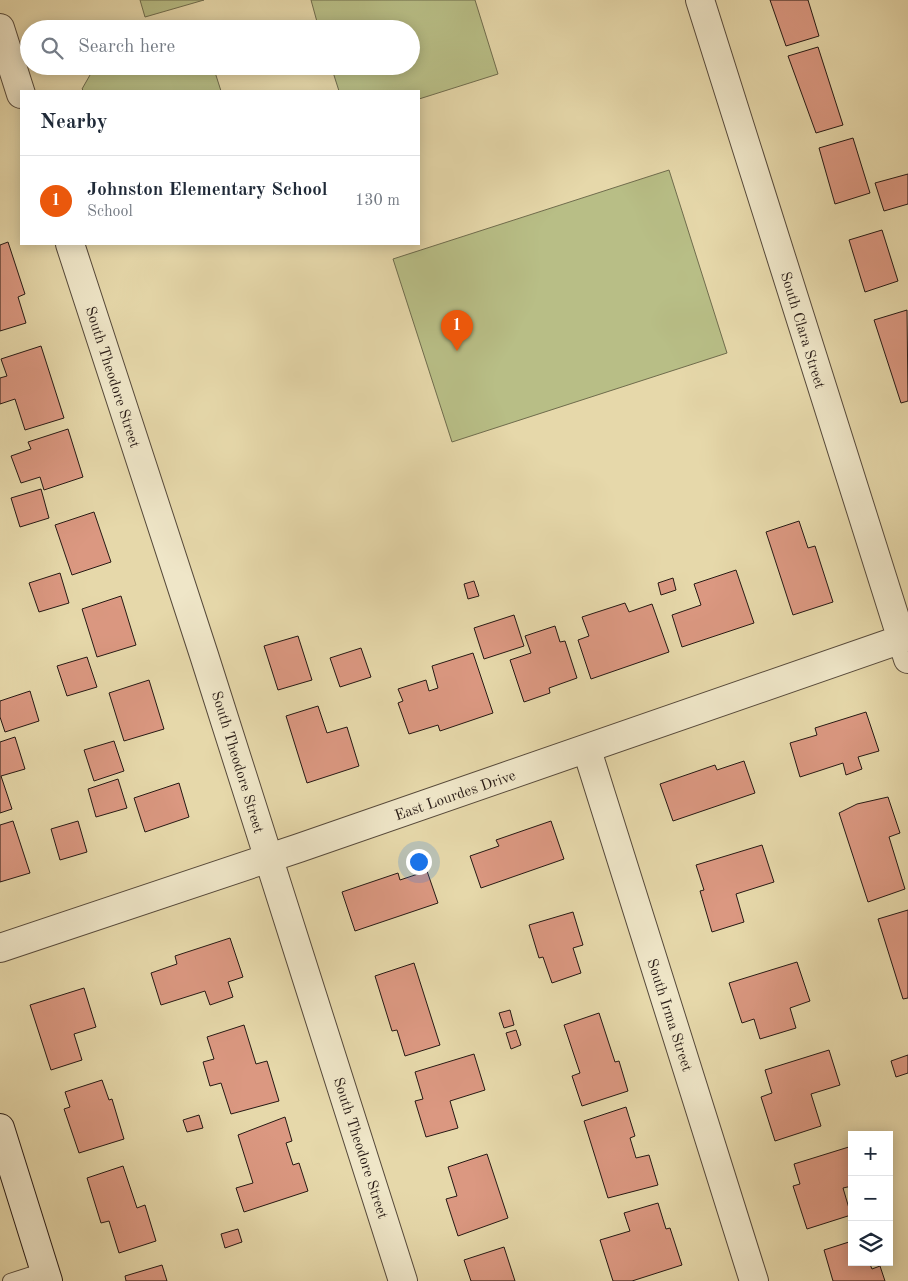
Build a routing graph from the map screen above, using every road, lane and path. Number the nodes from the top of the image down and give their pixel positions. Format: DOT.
graph roads {
  1 [pos="700,0"];
  2 [pos="0,28"];
  3 [pos="20,91"];
  4 [pos="70,245"];
  5 [pos="906,645"];
  6 [pos="586,750"];
  7 [pos="268,859"];
  8 [pos="0,948"];
  9 [pos="0,1128"];
  10 [pos="46,1276"];
  11 [pos="10,1281"];
  12 [pos="403,1281"];
  13 [pos="754,1281"];
  1 -- 5 [label="street, South Clara Street"];
  2 -- 3 [label="street"];
  4 -- 7 [label="street, South Theodore Street"];
  5 -- 6 [label="street, East Lourdes Drive"];
  6 -- 7 [label="street, East Lourdes Drive"];
  6 -- 13 [label="street, South Irma Street"];
  7 -- 8 [label="street, East Lourdes Drive"];
  7 -- 12 [label="street, South Theodore Street"];
  9 -- 10 [label="street"];
  10 -- 11 [label="lane"];
}
